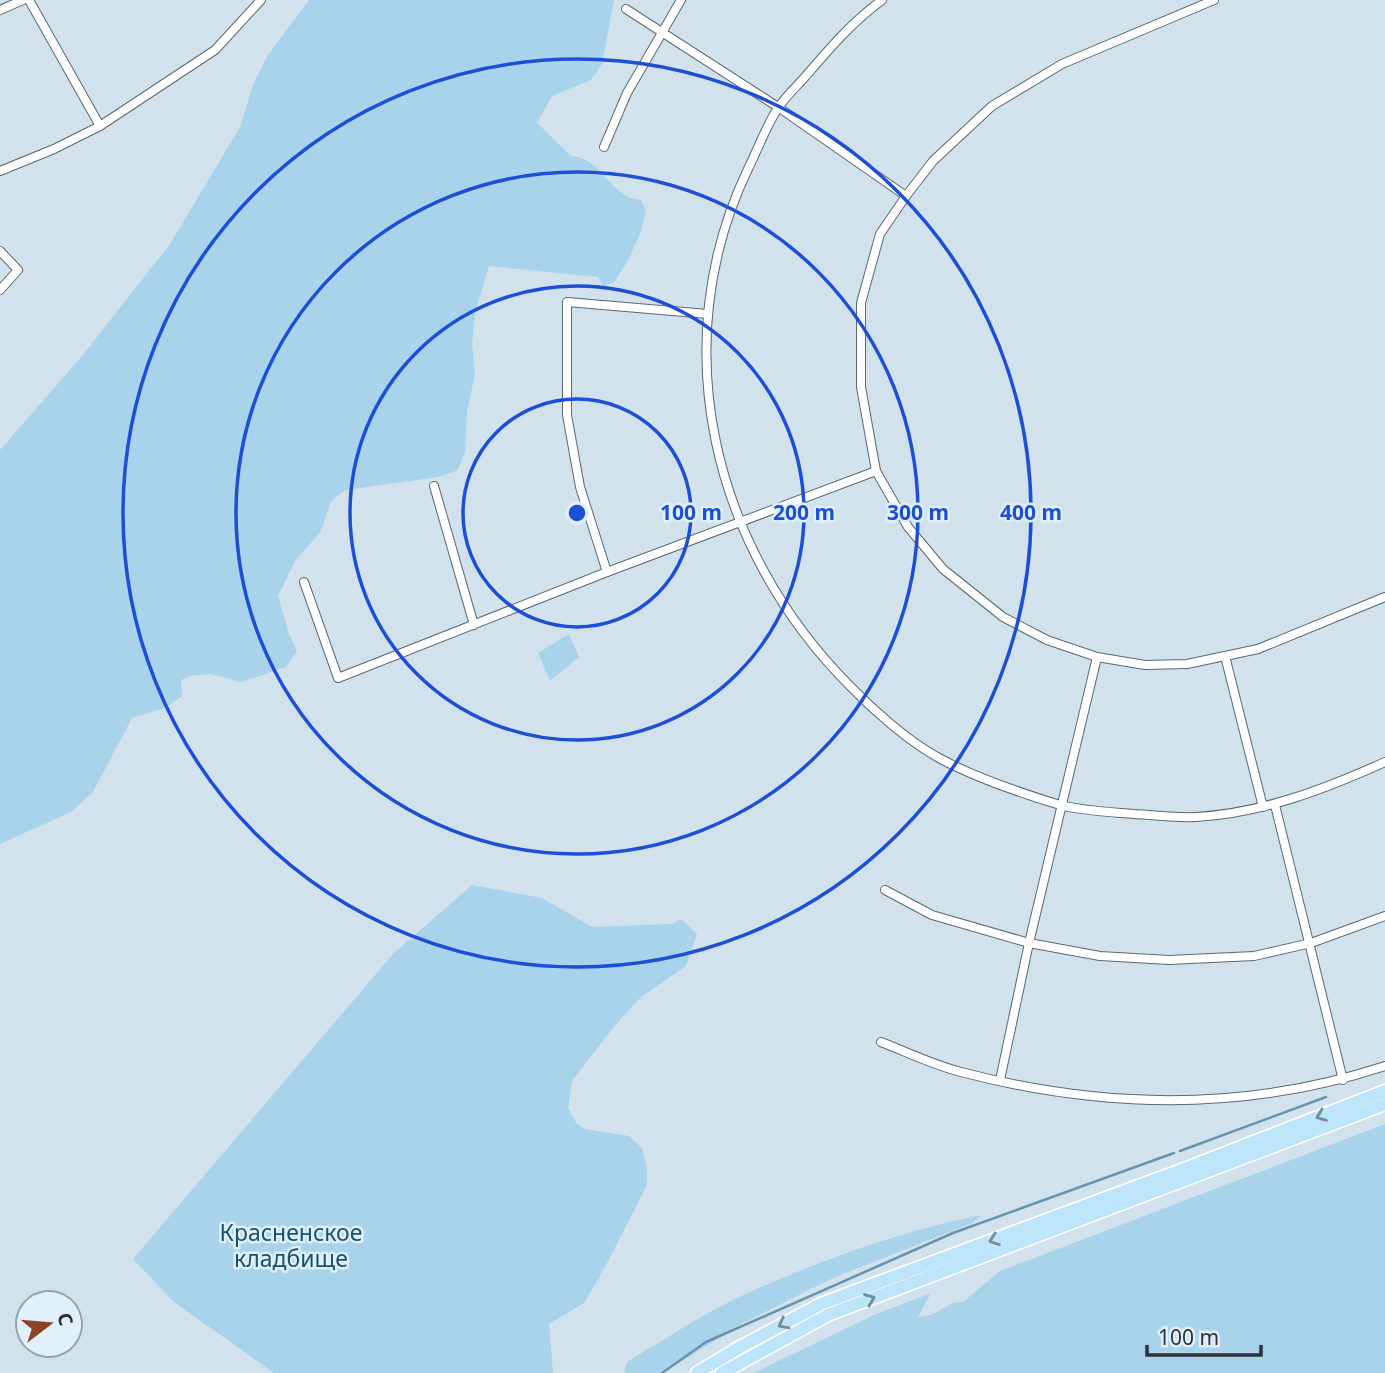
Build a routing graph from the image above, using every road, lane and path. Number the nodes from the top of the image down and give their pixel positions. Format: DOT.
graph roads {
  1 [pos="23,0"];
  2 [pos="29,0"];
  3 [pos="261,0"];
  4 [pos="681,0"];
  5 [pos="882,0"];
  6 [pos="1214,0"];
  7 [pos="626,9"];
  8 [pos="0,10"];
  9 [pos="662,31"];
  10 [pos="778,107"];
  11 [pos="100,126"];
  12 [pos="604,147"];
  13 [pos="0,171"];
  14 [pos="906,196"];
  15 [pos="0,251"];
  16 [pos="0,290"];
  17 [pos="708,314"];
  18 [pos="876,471"];
  19 [pos="434,486"];
  20 [pos="739,521"];
  21 [pos="607,572"];
  22 [pos="304,582"];
  23 [pos="1385,597"];
  24 [pos="474,625"];
  25 [pos="1225,656"];
  26 [pos="1097,657"];
  27 [pos="1385,762"];
  28 [pos="1062,805"];
  29 [pos="1275,805"];
  30 [pos="1263,807"];
  31 [pos="885,890"];
  32 [pos="1385,916"];
  33 [pos="1029,943"];
  34 [pos="1311,943"];
  35 [pos="881,1042"];
  36 [pos="1385,1066"];
  37 [pos="1000,1080"];
  38 [pos="1343,1080"];
  39 [pos="1385,1091"];
  40 [pos="1385,1104"];
  41 [pos="696,1373"];
  42 [pos="722,1373"];
  1 -- 8 [label="street"];
  2 -- 11 [label="street"];
  3 -- 11 [label="street"];
  4 -- 9 [label="street"];
  5 -- 10 [label="street"];
  6 -- 14 [label="street"];
  7 -- 9 [label="street"];
  9 -- 10 [label="street"];
  9 -- 12 [label="street"];
  10 -- 14 [label="street"];
  10 -- 17 [label="street"];
  11 -- 13 [label="street"];
  14 -- 18 [label="street"];
  15 -- 16 [label="street"];
  17 -- 20 [label="street"];
  17 -- 21 [label="street"];
  18 -- 20 [label="street"];
  18 -- 26 [label="street"];
  19 -- 24 [label="street"];
  20 -- 21 [label="street"];
  20 -- 28 [label="street"];
  21 -- 24 [label="street"];
  22 -- 24 [label="street"];
  23 -- 25 [label="street"];
  25 -- 26 [label="street"];
  25 -- 30 [label="street"];
  26 -- 28 [label="street"];
  27 -- 29 [label="street"];
  28 -- 30 [label="street"];
  28 -- 33 [label="street"];
  29 -- 30 [label="street"];
  29 -- 34 [label="street"];
  31 -- 33 [label="street"];
  32 -- 34 [label="street"];
  33 -- 34 [label="street"];
  33 -- 37 [label="street"];
  34 -- 38 [label="street"];
  35 -- 37 [label="street"];
  36 -- 38 [label="street"];
  37 -- 38 [label="street"];
  39 -- 41 [label="main road, one-way"];
  42 -- 40 [label="main road, one-way"];
}
